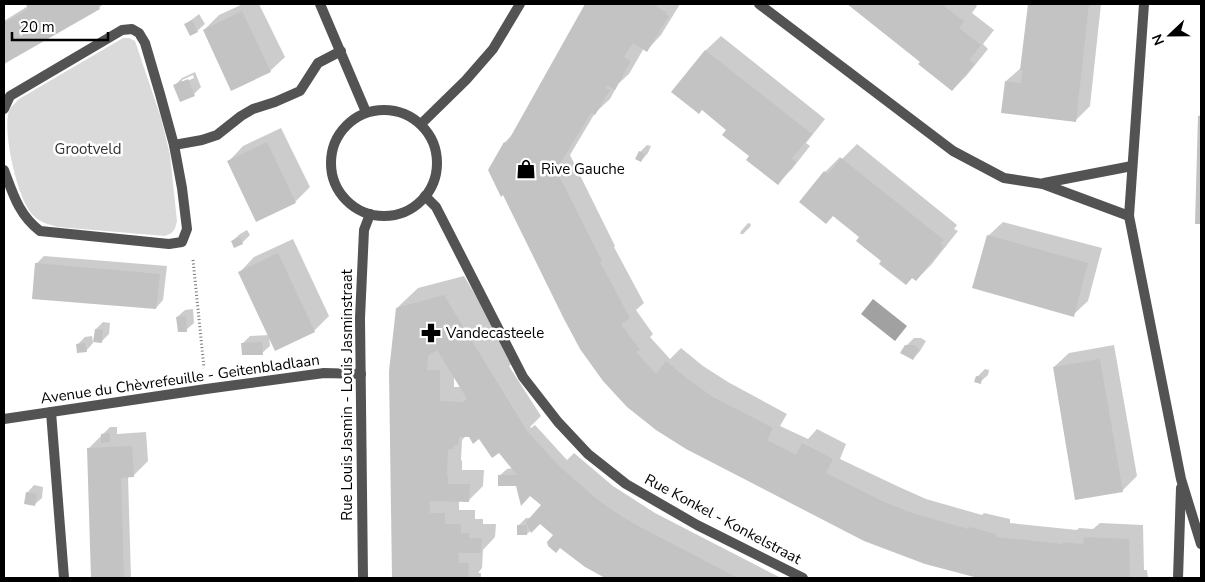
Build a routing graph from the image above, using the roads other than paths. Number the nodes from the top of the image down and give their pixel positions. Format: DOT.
graph roads {
  1 [pos="320,4"];
  2 [pos="520,4"];
  3 [pos="759,4"];
  4 [pos="1144,4"];
  5 [pos="340,51"];
  6 [pos="4,109"];
  7 [pos="366,112"];
  8 [pos="421,124"];
  9 [pos="174,146"];
  10 [pos="1132,166"];
  11 [pos="4,170"];
  12 [pos="1044,184"];
  13 [pos="425,196"];
  14 [pos="370,214"];
  15 [pos="1129,216"];
  16 [pos="361,374"];
  17 [pos="51,412"];
  18 [pos="4,419"];
  19 [pos="1181,479"];
  20 [pos="1201,544"];
  21 [pos="64,578"];
  22 [pos="363,578"];
  23 [pos="803,578"];
  24 [pos="1178,578"];
  1 -- 5 [label="street"];
  2 -- 8 [label="street"];
  3 -- 12 [label="street"];
  4 -- 10 [label="street"];
  5 -- 7 [label="street"];
  5 -- 9 [label="street"];
  6 -- 9 [label="street"];
  7 -- 8 [label="street"];
  7 -- 14 [label="street"];
  8 -- 13 [label="street"];
  9 -- 11 [label="street"];
  10 -- 12 [label="street"];
  10 -- 15 [label="street"];
  12 -- 15 [label="street"];
  13 -- 14 [label="street"];
  13 -- 23 [label="street, Rue Konkel - Konkelstraat"];
  14 -- 16 [label="street, Rue Louis Jasmin - Louis Jasminstraat"];
  15 -- 19 [label="street"];
  16 -- 17 [label="street, Avenue du Chèvrefeuille - Geitenbladlaan"];
  16 -- 22 [label="street, Rue Louis Jasmin - Louis Jasminstraat"];
  17 -- 18 [label="street, Avenue du Chèvrefeuille - Geitenbladlaan"];
  17 -- 21 [label="street"];
  19 -- 20 [label="street"];
  19 -- 24 [label="street"];
}
